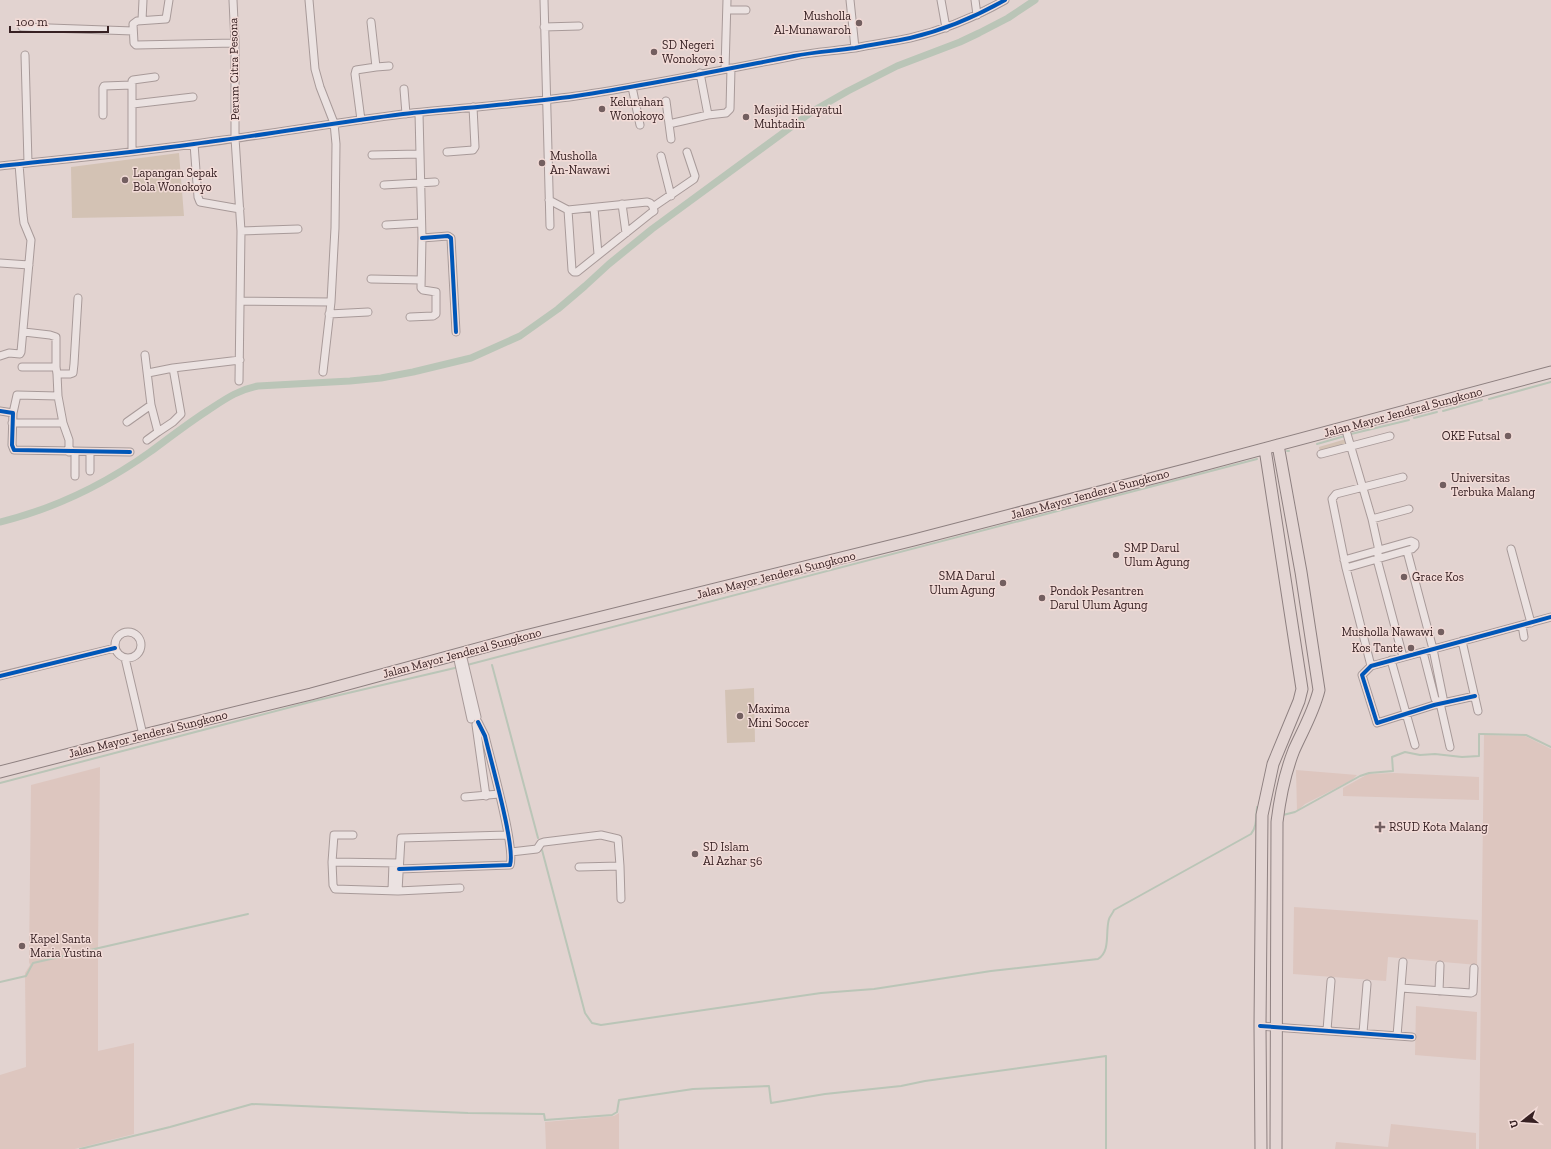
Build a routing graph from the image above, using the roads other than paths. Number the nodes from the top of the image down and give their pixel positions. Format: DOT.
graph roads {
  1 [pos="142,0"];
  2 [pos="169,0"];
  3 [pos="233,0"];
  4 [pos="309,0"];
  5 [pos="544,0"];
  6 [pos="727,0"];
  7 [pos="850,0"];
  8 [pos="941,0"];
  9 [pos="975,0"];
  10 [pos="1002,1"];
  11 [pos="727,10"];
  12 [pos="746,10"];
  13 [pos="977,15"];
  14 [pos="142,20"];
  15 [pos="371,22"];
  16 [pos="544,26"];
  17 [pos="579,26"];
  18 [pos="22,27"];
  19 [pos="946,28"];
  20 [pos="133,31"];
  21 [pos="235,43"];
  22 [pos="855,48"];
  23 [pos="24,55"];
  24 [pos="389,66"];
  25 [pos="376,67"];
  26 [pos="728,69"];
  27 [pos="700,73"];
  28 [pos="155,76"];
  29 [pos="132,85"];
  30 [pos="632,87"];
  31 [pos="404,89"];
  32 [pos="193,97"];
  33 [pos="546,100"];
  34 [pos="666,101"];
  35 [pos="133,104"];
  36 [pos="473,107"];
  37 [pos="406,114"];
  38 [pos="418,114"];
  39 [pos="103,115"];
  40 [pos="708,115"];
  41 [pos="361,120"];
  42 [pos="334,123"];
  43 [pos="669,124"];
  44 [pos="640,125"];
  45 [pos="235,138"];
  46 [pos="671,139"];
  47 [pos="194,144"];
  48 [pos="132,151"];
  49 [pos="447,152"];
  50 [pos="688,152"];
  51 [pos="419,154"];
  52 [pos="372,155"];
  53 [pos="661,156"];
  54 [pos="28,163"];
  55 [pos="18,164"];
  56 [pos="0,166"];
  57 [pos="435,182"];
  58 [pos="420,183"];
  59 [pos="384,185"];
  60 [pos="671,196"];
  61 [pos="549,200"];
  62 [pos="622,204"];
  63 [pos="653,207"];
  64 [pos="594,208"];
  65 [pos="240,209"];
  66 [pos="568,210"];
  67 [pos="421,223"];
  68 [pos="386,225"];
  69 [pos="550,226"];
  70 [pos="298,229"];
  71 [pos="241,231"];
  72 [pos="626,233"];
  73 [pos="422,238"];
  74 [pos="598,254"];
  75 [pos="0,263"];
  76 [pos="29,265"];
  77 [pos="371,279"];
  78 [pos="421,280"];
  79 [pos="78,298"];
  80 [pos="241,302"];
  81 [pos="331,302"];
  82 [pos="368,312"];
  83 [pos="329,314"];
  84 [pos="410,317"];
  85 [pos="456,332"];
  86 [pos="23,334"];
  87 [pos="145,355"];
  88 [pos="0,356"];
  89 [pos="240,360"];
  90 [pos="22,367"];
  91 [pos="173,368"];
  92 [pos="56,370"];
  93 [pos="323,372"];
  94 [pos="1551,372"];
  95 [pos="148,373"];
  96 [pos="239,381"];
  97 [pos="58,396"];
  98 [pos="151,406"];
  99 [pos="0,411"];
  100 [pos="13,413"];
  101 [pos="127,422"];
  102 [pos="12,423"];
  103 [pos="63,423"];
  104 [pos="1345,427"];
  105 [pos="158,432"];
  106 [pos="1390,436"];
  107 [pos="147,440"];
  108 [pos="1278,445"];
  109 [pos="1351,446"];
  110 [pos="1265,448"];
  111 [pos="72,452"];
  112 [pos="90,452"];
  113 [pos="130,452"];
  114 [pos="1321,454"];
  115 [pos="90,471"];
  116 [pos="75,476"];
  117 [pos="1403,477"];
  118 [pos="1363,487"];
  119 [pos="1409,509"];
  120 [pos="1372,519"];
  121 [pos="1512,549"];
  122 [pos="1379,551"];
  123 [pos="1407,551"];
  124 [pos="1378,559"];
  125 [pos="1345,564"];
  126 [pos="1551,619"];
  127 [pos="1531,623"];
  128 [pos="1522,625"];
  129 [pos="1524,637"];
  130 [pos="1462,641"];
  131 [pos="115,648"];
  132 [pos="1433,649"];
  133 [pos="1423,652"];
  134 [pos="1403,657"];
  135 [pos="125,658"];
  136 [pos="1391,660"];
  137 [pos="461,662"];
  138 [pos="1371,666"];
  139 [pos="0,676"];
  140 [pos="1474,696"];
  141 [pos="1440,703"];
  142 [pos="1478,710"];
  143 [pos="1406,713"];
  144 [pos="475,720"];
  145 [pos="143,735"];
  146 [pos="1414,745"];
  147 [pos="1450,747"];
  148 [pos="1273,764"];
  149 [pos="1288,767"];
  150 [pos="0,772"];
  151 [pos="499,794"];
  152 [pos="486,796"];
  153 [pos="465,797"];
  154 [pos="353,835"];
  155 [pos="508,835"];
  156 [pos="511,852"];
  157 [pos="332,862"];
  158 [pos="397,865"];
  159 [pos="620,866"];
  160 [pos="579,868"];
  161 [pos="460,888"];
  162 [pos="395,891"];
  163 [pos="621,900"];
  164 [pos="1403,962"];
  165 [pos="1440,965"];
  166 [pos="1474,968"];
  167 [pos="1331,981"];
  168 [pos="1367,984"];
  169 [pos="1401,988"];
  170 [pos="1439,992"];
  171 [pos="1260,1026"];
  172 [pos="1275,1027"];
  173 [pos="1327,1030"];
  174 [pos="1363,1033"];
  175 [pos="1397,1036"];
  176 [pos="1412,1037"];
  177 [pos="1261,1149"];
  178 [pos="1276,1149"];
  1 -- 14 [label="street"];
  2 -- 14 [label="street"];
  3 -- 21 [label="street, Perum Citra Pesona"];
  4 -- 42 [label="street"];
  5 -- 16 [label="street"];
  6 -- 11 [label="street"];
  7 -- 22 [label="street"];
  8 -- 19 [label="street"];
  9 -- 13 [label="street"];
  10 -- 13 [label="street"];
  11 -- 12 [label="street"];
  11 -- 26 [label="street"];
  13 -- 19 [label="street"];
  14 -- 20 [label="street"];
  15 -- 25 [label="street"];
  16 -- 17 [label="street"];
  16 -- 33 [label="street"];
  18 -- 20 [label="street"];
  19 -- 22 [label="street"];
  20 -- 21 [label="street"];
  21 -- 45 [label="street, Perum Citra Pesona"];
  22 -- 26 [label="street"];
  23 -- 54 [label="street"];
  24 -- 25 [label="street"];
  25 -- 41 [label="street"];
  26 -- 27 [label="street"];
  26 -- 40 [label="street"];
  27 -- 30 [label="street"];
  27 -- 40 [label="street"];
  28 -- 29 [label="street"];
  29 -- 35 [label="street"];
  29 -- 39 [label="street"];
  30 -- 33 [label="street"];
  30 -- 44 [label="street"];
  31 -- 37 [label="street"];
  32 -- 35 [label="street"];
  33 -- 36 [label="street"];
  33 -- 61 [label="street"];
  34 -- 43 [label="street"];
  35 -- 48 [label="street"];
  36 -- 38 [label="street"];
  36 -- 49 [label="street"];
  37 -- 38 [label="street"];
  37 -- 41 [label="street"];
  38 -- 51 [label="street"];
  40 -- 43 [label="street"];
  41 -- 42 [label="street"];
  42 -- 45 [label="street"];
  42 -- 81 [label="street"];
  43 -- 46 [label="street"];
  45 -- 47 [label="street"];
  45 -- 65 [label="street, Perum Citra Pesona"];
  47 -- 48 [label="street"];
  47 -- 65 [label="street"];
  48 -- 54 [label="street"];
  50 -- 60 [label="street"];
  51 -- 52 [label="street"];
  51 -- 58 [label="street"];
  53 -- 60 [label="street"];
  54 -- 55 [label="street"];
  55 -- 56 [label="street"];
  55 -- 76 [label="street"];
  57 -- 58 [label="street"];
  58 -- 59 [label="street"];
  58 -- 67 [label="street"];
  60 -- 63 [label="street"];
  61 -- 66 [label="street"];
  61 -- 69 [label="street"];
  62 -- 63 [label="street"];
  62 -- 64 [label="street"];
  62 -- 72 [label="street"];
  63 -- 72 [label="street"];
  64 -- 66 [label="street"];
  64 -- 74 [label="street"];
  65 -- 71 [label="street, Perum Citra Pesona"];
  66 -- 74 [label="street"];
  67 -- 68 [label="street"];
  67 -- 73 [label="street"];
  70 -- 71 [label="street"];
  71 -- 80 [label="street, Perum Citra Pesona"];
  72 -- 74 [label="street"];
  73 -- 78 [label="street"];
  73 -- 85 [label="street"];
  75 -- 76 [label="street"];
  76 -- 86 [label="street"];
  77 -- 78 [label="street"];
  78 -- 84 [label="street"];
  79 -- 92 [label="street"];
  80 -- 81 [label="street"];
  80 -- 89 [label="street, Perum Citra Pesona"];
  81 -- 83 [label="street"];
  82 -- 83 [label="street"];
  83 -- 93 [label="street"];
  86 -- 88 [label="street"];
  86 -- 92 [label="street"];
  87 -- 95 [label="street"];
  89 -- 91 [label="street"];
  89 -- 96 [label="street, Perum Citra Pesona"];
  90 -- 92 [label="street"];
  91 -- 95 [label="street"];
  91 -- 105 [label="street"];
  92 -- 97 [label="street"];
  94 -- 104 [label="main road, Jalan Mayor Jenderal Sungkono"];
  95 -- 98 [label="street"];
  97 -- 100 [label="street"];
  97 -- 103 [label="street"];
  98 -- 101 [label="street"];
  98 -- 105 [label="street"];
  99 -- 100 [label="street"];
  100 -- 102 [label="street"];
  102 -- 103 [label="street"];
  102 -- 111 [label="street"];
  103 -- 111 [label="street"];
  104 -- 108 [label="main road, Jalan Mayor Jenderal Sungkono"];
  104 -- 109 [label="street"];
  105 -- 107 [label="street"];
  106 -- 109 [label="street"];
  108 -- 110 [label="main road, Jalan Mayor Jenderal Sungkono"];
  108 -- 149 [label="main road"];
  109 -- 114 [label="street"];
  109 -- 118 [label="street"];
  110 -- 137 [label="main road, Jalan Mayor Jenderal Sungkono"];
  110 -- 148 [label="main road"];
  111 -- 112 [label="street"];
  111 -- 116 [label="street"];
  112 -- 113 [label="street"];
  112 -- 115 [label="street"];
  117 -- 118 [label="street"];
  118 -- 120 [label="street"];
  118 -- 125 [label="street"];
  119 -- 120 [label="street"];
  120 -- 122 [label="street"];
  121 -- 127 [label="street"];
  122 -- 123 [label="street"];
  122 -- 124 [label="street"];
  122 -- 125 [label="street"];
  123 -- 124 [label="street"];
  123 -- 132 [label="street"];
  124 -- 125 [label="street"];
  124 -- 134 [label="street"];
  125 -- 138 [label="street"];
  126 -- 127 [label="street"];
  127 -- 128 [label="street"];
  128 -- 129 [label="street"];
  128 -- 130 [label="street"];
  130 -- 132 [label="street"];
  130 -- 140 [label="street"];
  131 -- 135 [label="street"];
  131 -- 135 [label="street"];
  131 -- 139 [label="street"];
  132 -- 133 [label="street"];
  132 -- 141 [label="street"];
  133 -- 134 [label="street"];
  133 -- 141 [label="street"];
  134 -- 136 [label="street"];
  135 -- 145 [label="street"];
  136 -- 138 [label="street"];
  136 -- 143 [label="street"];
  137 -- 144 [label="street"];
  137 -- 145 [label="main road, Jalan Mayor Jenderal Sungkono"];
  138 -- 143 [label="street"];
  140 -- 141 [label="street"];
  140 -- 142 [label="street"];
  141 -- 143 [label="street"];
  141 -- 147 [label="street"];
  143 -- 146 [label="street"];
  144 -- 151 [label="street"];
  144 -- 152 [label="street"];
  145 -- 150 [label="main road, Jalan Mayor Jenderal Sungkono"];
  148 -- 149 [label="main road"];
  148 -- 171 [label="main road"];
  149 -- 172 [label="main road"];
  151 -- 152 [label="street"];
  151 -- 155 [label="street"];
  152 -- 153 [label="street"];
  154 -- 157 [label="street"];
  155 -- 156 [label="street"];
  155 -- 158 [label="street"];
  156 -- 158 [label="street"];
  156 -- 159 [label="street"];
  157 -- 158 [label="street"];
  157 -- 162 [label="street"];
  158 -- 162 [label="street"];
  159 -- 160 [label="street"];
  159 -- 163 [label="street"];
  161 -- 162 [label="street"];
  164 -- 169 [label="street"];
  165 -- 170 [label="street"];
  166 -- 170 [label="street"];
  167 -- 173 [label="street"];
  168 -- 174 [label="street"];
  169 -- 170 [label="street"];
  169 -- 175 [label="street"];
  171 -- 172 [label="street"];
  171 -- 177 [label="main road"];
  172 -- 173 [label="street"];
  172 -- 178 [label="main road"];
  173 -- 174 [label="street"];
  174 -- 175 [label="street"];
  175 -- 176 [label="street"];
}
